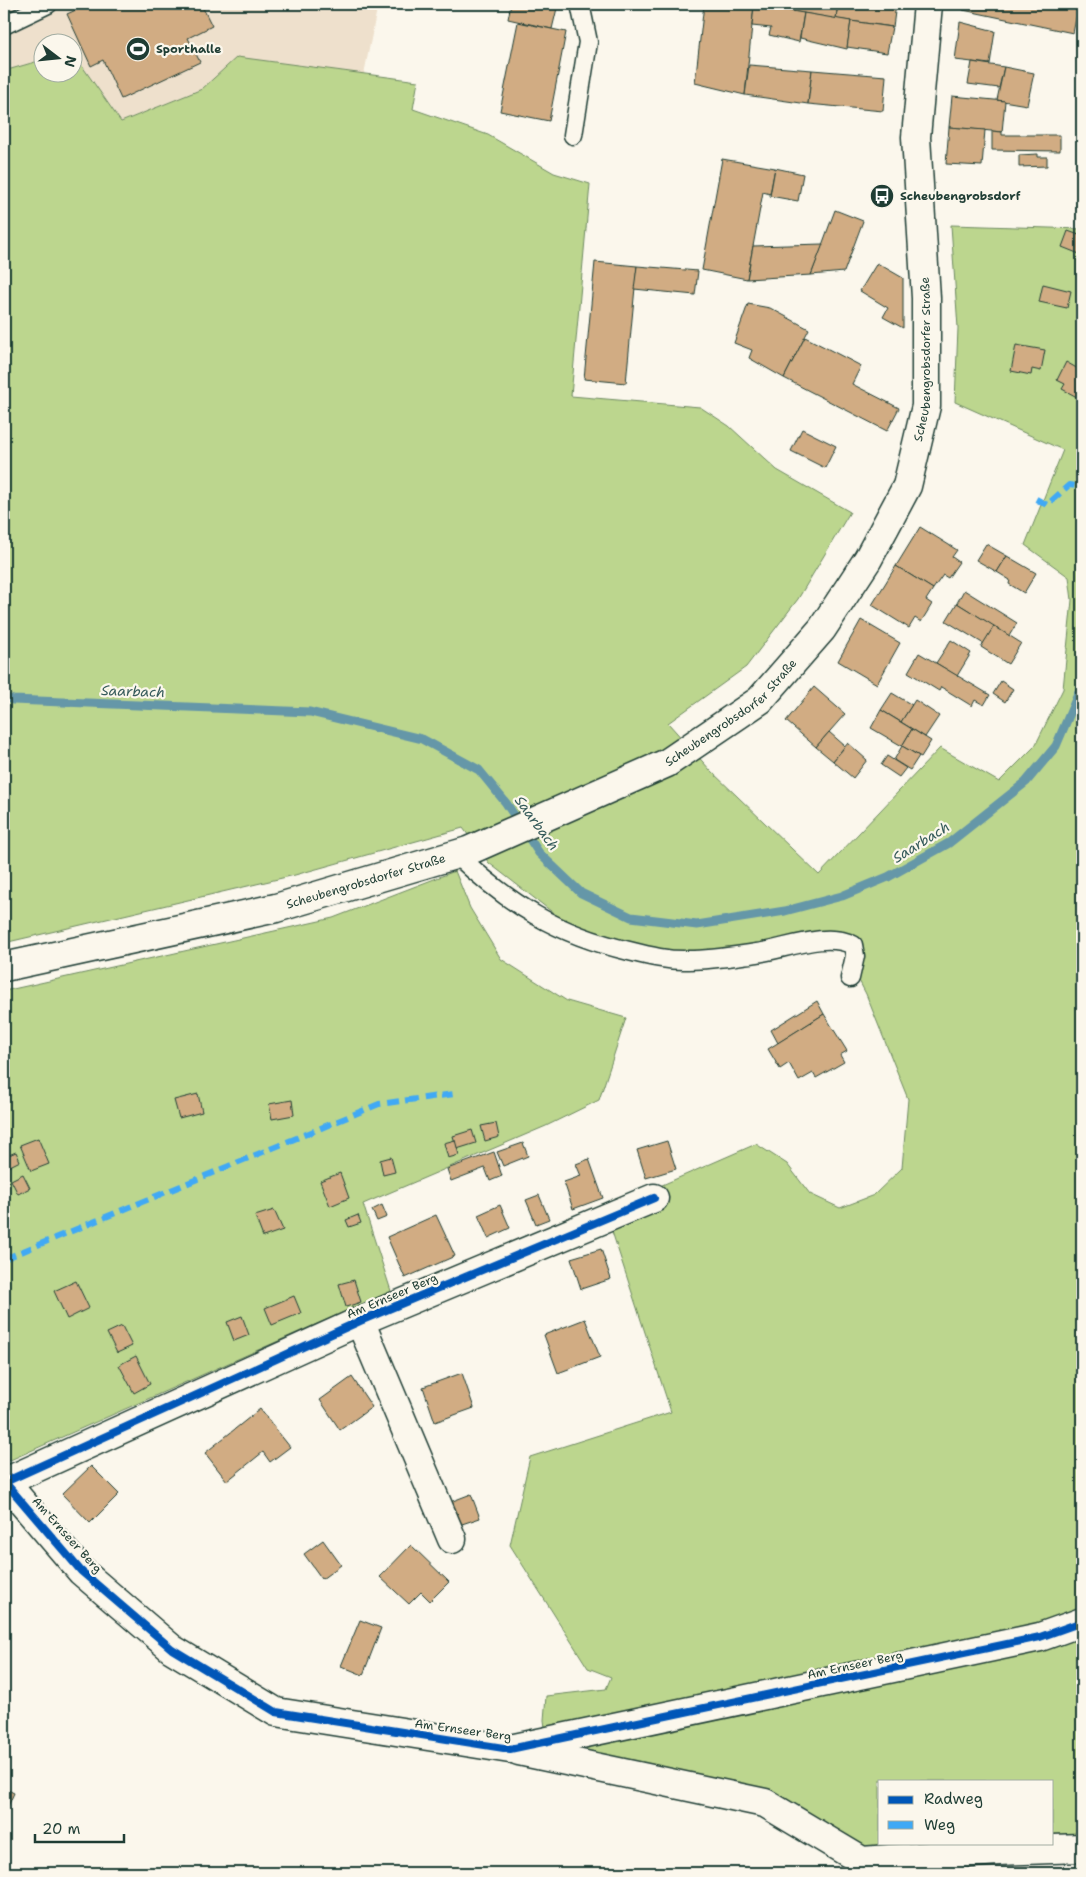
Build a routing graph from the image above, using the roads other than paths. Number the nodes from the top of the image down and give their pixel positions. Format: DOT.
graph roads {
  1 [pos="48,4"];
  2 [pos="580,4"];
  3 [pos="928,4"];
  4 [pos="4,25"];
  5 [pos="573,136"];
  6 [pos="462,853"];
  7 [pos="4,967"];
  8 [pos="850,978"];
  9 [pos="654,1198"];
  10 [pos="360,1321"];
  11 [pos="4,1481"];
  12 [pos="452,1539"];
  13 [pos="1082,1622"];
  14 [pos="510,1749"];
  15 [pos="1082,1848"];
  1 -- 4 [label="lane"];
  2 -- 5 [label="lane"];
  3 -- 6 [label="street, Scheubengrobsdorfer Straße"];
  6 -- 7 [label="street, Scheubengrobsdorfer Straße"];
  6 -- 8 [label="lane"];
  9 -- 10 [label="street, Am Ernseer Berg"];
  10 -- 11 [label="street, Am Ernseer Berg"];
  10 -- 12 [label="street, Am Ernseer Berg"];
  11 -- 14 [label="street, Am Ernseer Berg"];
  13 -- 14 [label="street, Am Ernseer Berg"];
  14 -- 15 [label="street, Am Ernseer Berg"];
}
